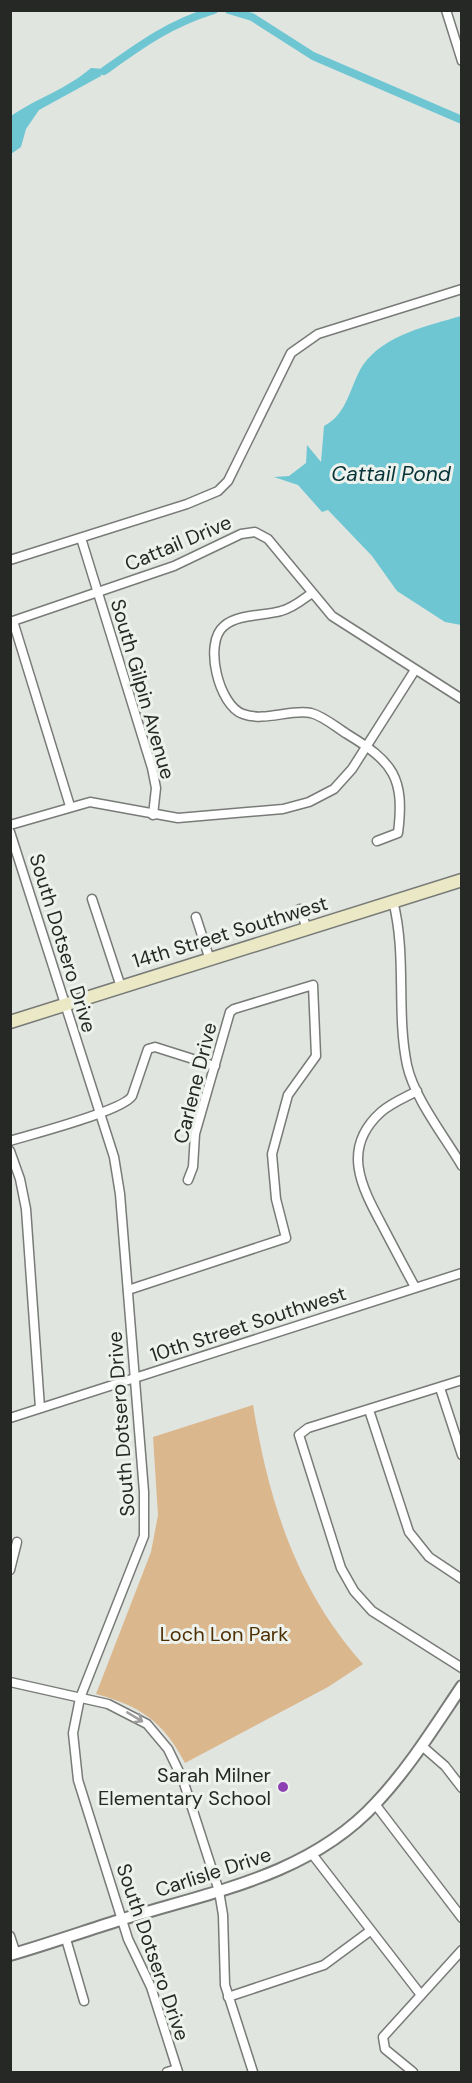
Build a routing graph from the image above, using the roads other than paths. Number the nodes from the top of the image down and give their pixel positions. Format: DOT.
graph roads {
  1 [pos="446,10"];
  2 [pos="462,61"];
  3 [pos="462,289"];
  4 [pos="81,538"];
  5 [pos="10,560"];
  6 [pos="98,593"];
  7 [pos="312,593"];
  8 [pos="415,670"];
  9 [pos="462,699"];
  10 [pos="366,745"];
  11 [pos="69,806"];
  12 [pos="153,815"];
  13 [pos="10,825"];
  14 [pos="10,832"];
  15 [pos="377,842"];
  16 [pos="462,880"];
  17 [pos="92,899"];
  18 [pos="393,902"];
  19 [pos="300,909"];
  20 [pos="196,917"];
  21 [pos="306,929"];
  22 [pos="210,960"];
  23 [pos="121,987"];
  24 [pos="65,1005"];
  25 [pos="10,1022"];
  26 [pos="215,1065"];
  27 [pos="417,1091"];
  28 [pos="99,1114"];
  29 [pos="10,1141"];
  30 [pos="10,1151"];
  31 [pos="462,1166"];
  32 [pos="188,1180"];
  33 [pos="462,1273"];
  34 [pos="415,1287"];
  35 [pos="128,1290"];
  36 [pos="135,1378"];
  37 [pos="462,1380"];
  38 [pos="440,1388"];
  39 [pos="40,1408"];
  40 [pos="369,1410"];
  41 [pos="10,1418"];
  42 [pos="462,1455"];
  43 [pos="17,1542"];
  44 [pos="10,1570"];
  45 [pos="462,1579"];
  46 [pos="462,1668"];
  47 [pos="10,1682"];
  48 [pos="462,1686"];
  49 [pos="80,1698"];
  50 [pos="422,1746"];
  51 [pos="462,1788"];
  52 [pos="375,1804"];
  53 [pos="312,1854"];
  54 [pos="219,1892"];
  55 [pos="462,1918"];
  56 [pos="122,1920"];
  57 [pos="370,1931"];
  58 [pos="10,1936"];
  59 [pos="66,1939"];
  60 [pos="462,1950"];
  61 [pos="13,1955"];
  62 [pos="421,1995"];
  63 [pos="228,1997"];
  64 [pos="84,2001"];
  65 [pos="177,2071"];
  66 [pos="167,2073"];
  67 [pos="253,2073"];
  68 [pos="413,2073"];
  1 -- 2 [label="street"];
  3 -- 4 [label="street"];
  4 -- 5 [label="street"];
  4 -- 6 [label="street, South Gilpin Avenue"];
  6 -- 7 [label="street, Cattail Drive"];
  6 -- 11 [label="street"];
  6 -- 12 [label="street, South Gilpin Avenue"];
  7 -- 8 [label="street, Cattail Drive"];
  7 -- 10 [label="street"];
  8 -- 9 [label="street, Cattail Drive"];
  8 -- 10 [label="street"];
  10 -- 12 [label="street"];
  10 -- 15 [label="street"];
  11 -- 12 [label="street"];
  11 -- 13 [label="street"];
  14 -- 24 [label="street, South Dotsero Drive"];
  16 -- 18 [label="main road, 14th Street Southwest"];
  17 -- 23 [label="street"];
  18 -- 21 [label="main road, 14th Street Southwest"];
  18 -- 27 [label="street"];
  19 -- 21 [label="street"];
  20 -- 22 [label="street"];
  21 -- 22 [label="main road, 14th Street Southwest"];
  22 -- 23 [label="main road, 14th Street Southwest"];
  23 -- 24 [label="main road, 14th Street Southwest"];
  24 -- 25 [label="main road, 14th Street Southwest"];
  24 -- 28 [label="street, South Dotsero Drive"];
  26 -- 28 [label="street"];
  26 -- 32 [label="street, Carlene Drive"];
  26 -- 35 [label="street, Carlene Drive"];
  27 -- 31 [label="street"];
  27 -- 34 [label="street"];
  28 -- 29 [label="street"];
  28 -- 35 [label="street, South Dotsero Drive"];
  30 -- 39 [label="street"];
  33 -- 34 [label="street, 10th Street Southwest"];
  34 -- 36 [label="street, 10th Street Southwest"];
  35 -- 36 [label="street, South Dotsero Drive"];
  36 -- 39 [label="street, 10th Street Southwest"];
  36 -- 49 [label="street, South Dotsero Drive"];
  37 -- 38 [label="street"];
  38 -- 40 [label="street"];
  38 -- 42 [label="street"];
  39 -- 41 [label="street, 10th Street Southwest"];
  40 -- 45 [label="street"];
  40 -- 46 [label="street"];
  43 -- 44 [label="street"];
  47 -- 49 [label="street"];
  48 -- 50 [label="street, Carlisle Drive"];
  49 -- 54 [label="street, one-way"];
  49 -- 56 [label="street, South Dotsero Drive"];
  50 -- 51 [label="street"];
  50 -- 52 [label="street, Carlisle Drive"];
  52 -- 53 [label="street, Carlisle Drive"];
  52 -- 55 [label="street"];
  53 -- 54 [label="street, Carlisle Drive"];
  53 -- 57 [label="street"];
  54 -- 56 [label="street, Carlisle Drive"];
  54 -- 63 [label="street"];
  56 -- 59 [label="street, Carlisle Drive"];
  56 -- 65 [label="street, South Dotsero Drive"];
  57 -- 62 [label="street"];
  57 -- 63 [label="street"];
  58 -- 61 [label="street"];
  59 -- 61 [label="street, Carlisle Drive"];
  59 -- 64 [label="street"];
  60 -- 62 [label="street"];
  62 -- 68 [label="street"];
  63 -- 67 [label="street"];
  65 -- 66 [label="street"];
}
